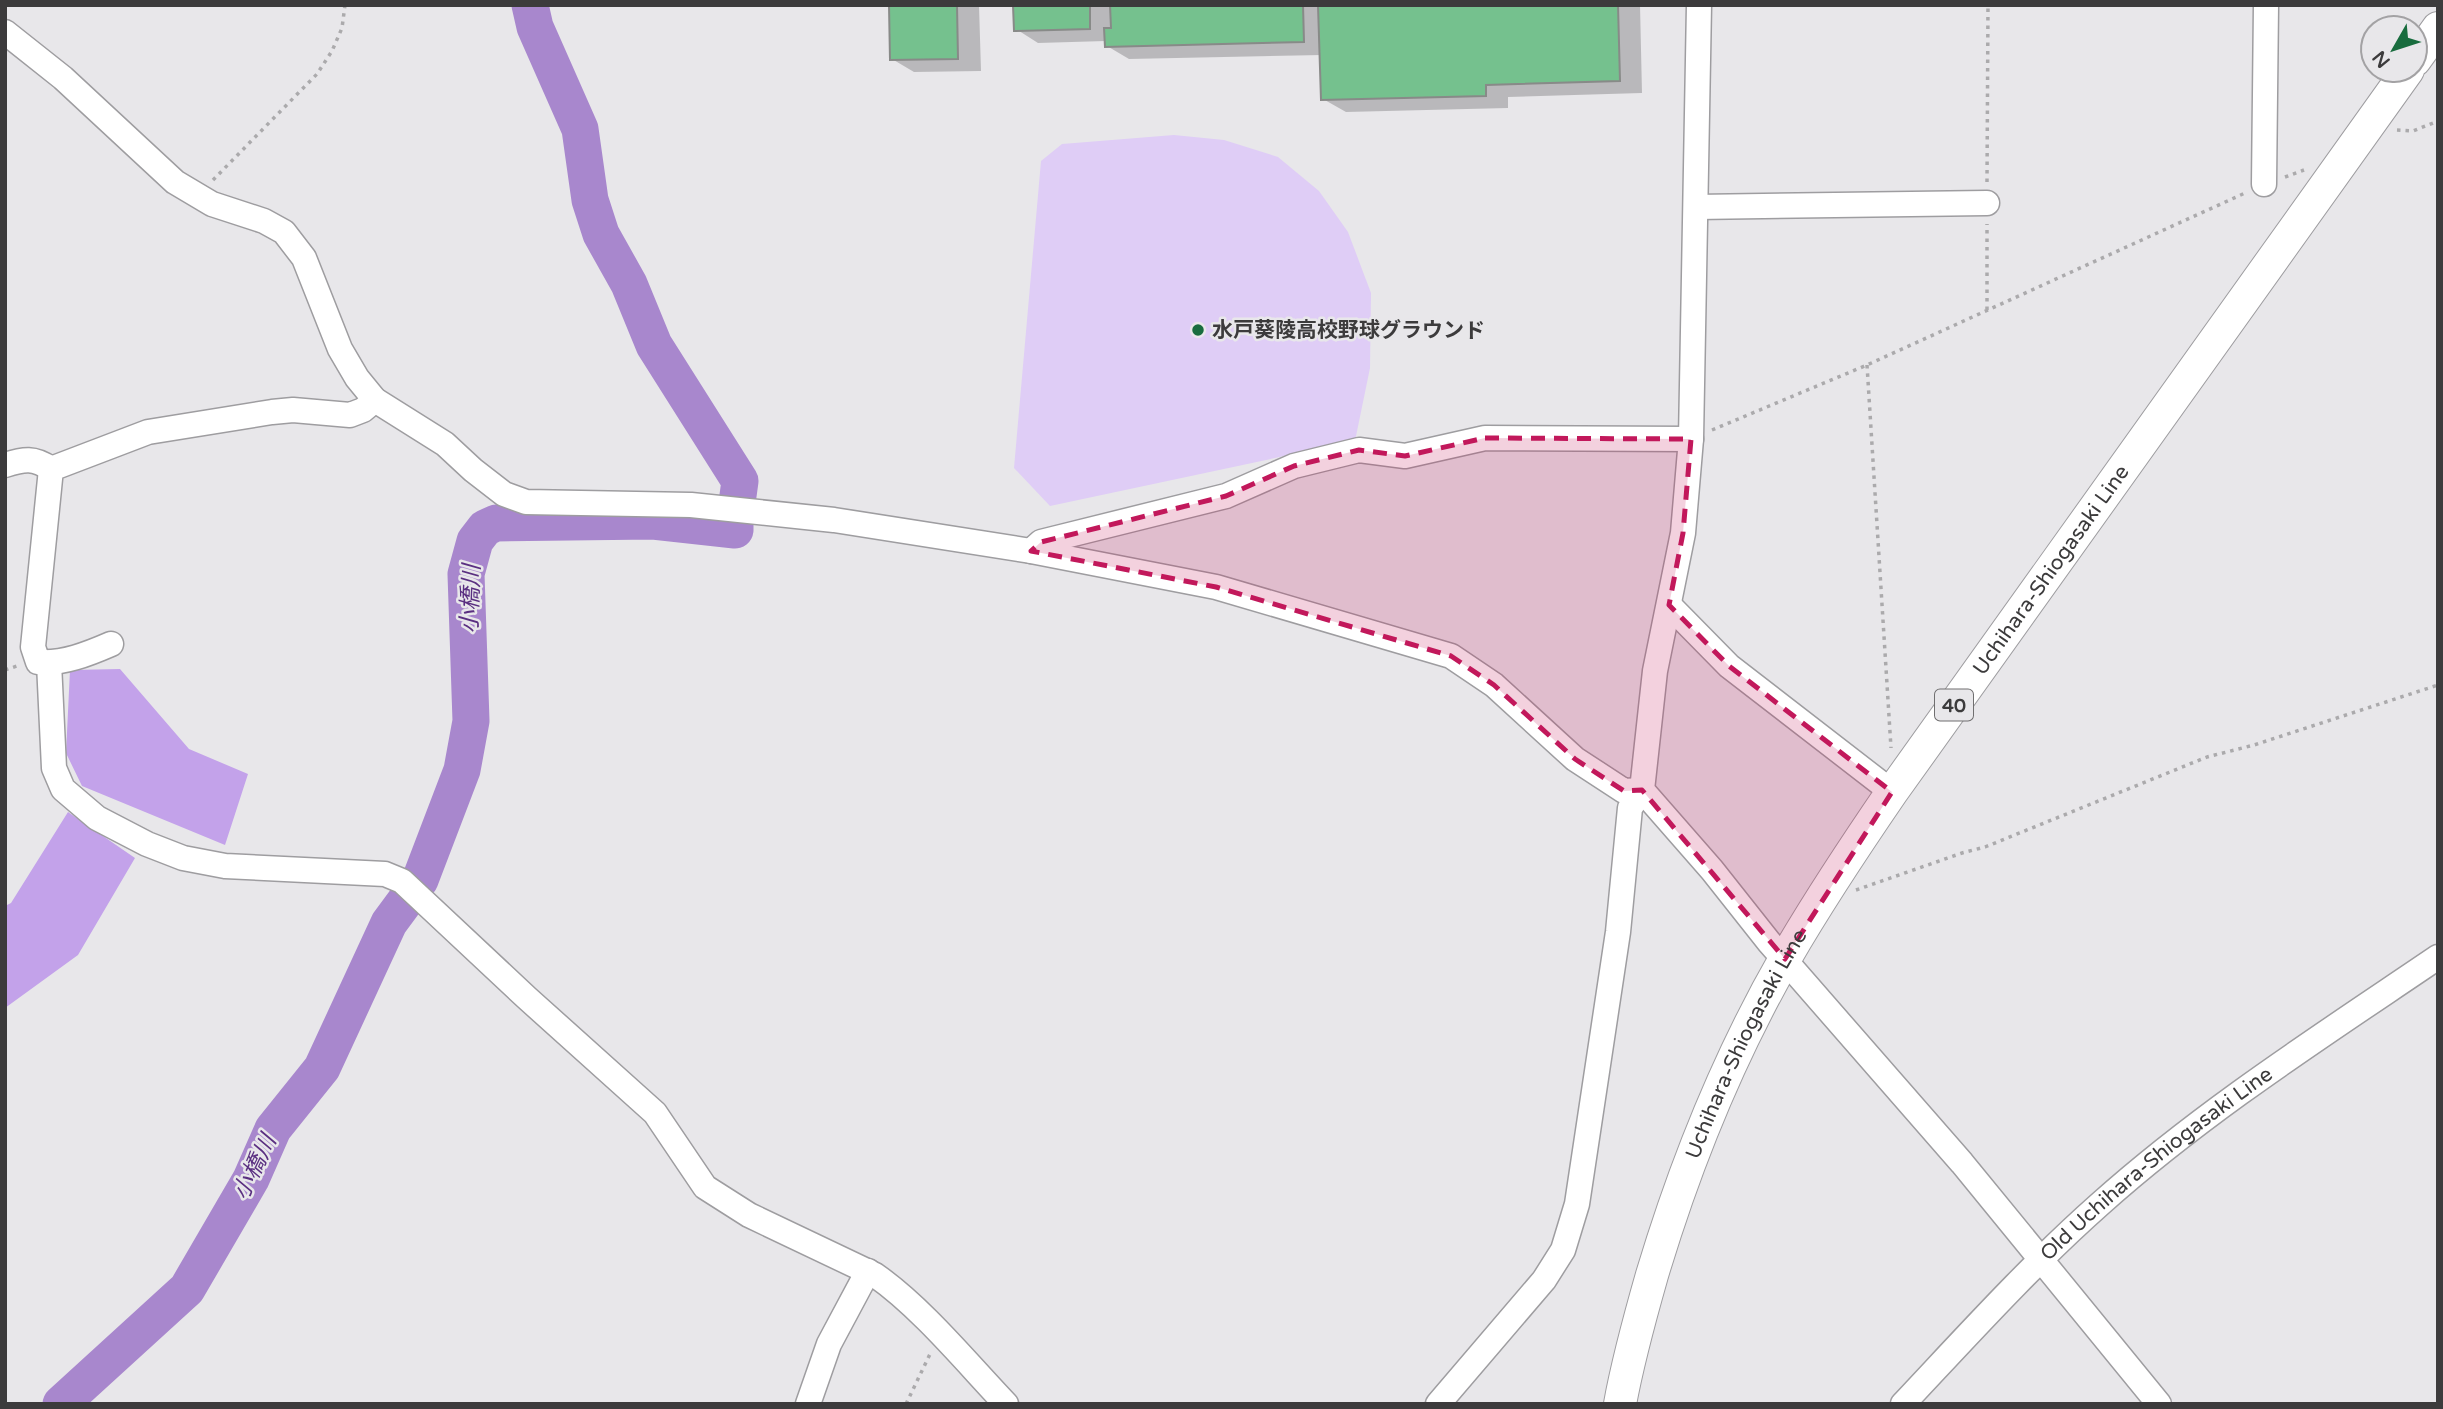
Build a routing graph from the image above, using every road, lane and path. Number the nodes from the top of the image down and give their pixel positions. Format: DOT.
graph roads {
  1 [pos="345,5"];
  2 [pos="1699,5"];
  3 [pos="1988,5"];
  4 [pos="2266,5"];
  5 [pos="5,32"];
  6 [pos="2398,84"];
  7 [pos="2438,121"];
  8 [pos="2370,123"];
  9 [pos="2332,177"];
  10 [pos="2264,184"];
  11 [pos="196,196"];
  12 [pos="1987,204"];
  13 [pos="1696,207"];
  14 [pos="1987,310"];
  15 [pos="1867,365"];
  16 [pos="374,400"];
  17 [pos="1691,439"];
  18 [pos="5,465"];
  19 [pos="51,469"];
  20 [pos="1031,551"];
  21 [pos="1669,606"];
  22 [pos="111,644"];
  23 [pos="49,663"];
  24 [pos="2438,685"];
  25 [pos="1911,765"];
  26 [pos="1643,790"];
  27 [pos="1892,792"];
  28 [pos="1833,877"];
  29 [pos="2438,957"];
  30 [pos="1785,959"];
  31 [pos="2042,1259"];
  32 [pos="868,1272"];
  33 [pos="939,1334"];
  34 [pos="808,1404"];
  35 [pos="906,1404"];
  36 [pos="1006,1404"];
  37 [pos="1438,1404"];
  38 [pos="1620,1404"];
  39 [pos="1903,1404"];
  40 [pos="2159,1404"];
  1 -- 11 [label="path"];
  2 -- 13 [label="street"];
  3 -- 12 [label="path"];
  4 -- 10 [label="street"];
  5 -- 11 [label="street"];
  6 -- 8 [label="main road, Uchihara-Shiogasaki Line / 40"];
  7 -- 8 [label="path"];
  8 -- 9 [label="main road, Uchihara-Shiogasaki Line / 40"];
  9 -- 10 [label="path"];
  9 -- 25 [label="main road, Uchihara-Shiogasaki Line / 40"];
  10 -- 14 [label="path"];
  11 -- 16 [label="street"];
  12 -- 13 [label="street"];
  12 -- 14 [label="path"];
  13 -- 17 [label="street"];
  14 -- 15 [label="path"];
  15 -- 17 [label="path"];
  15 -- 25 [label="path"];
  16 -- 19 [label="street"];
  16 -- 20 [label="street"];
  17 -- 20 [label="street"];
  17 -- 21 [label="street"];
  18 -- 19 [label="street"];
  19 -- 23 [label="street"];
  20 -- 26 [label="street"];
  21 -- 26 [label="street"];
  21 -- 27 [label="street"];
  22 -- 23 [label="street"];
  23 -- 32 [label="street"];
  24 -- 28 [label="path"];
  25 -- 27 [label="main road, Uchihara-Shiogasaki Line / 40"];
  26 -- 30 [label="street"];
  26 -- 37 [label="street"];
  27 -- 28 [label="main road, Uchihara-Shiogasaki Line / 40"];
  28 -- 30 [label="main road, Uchihara-Shiogasaki Line / 40"];
  29 -- 31 [label="street, Old Uchihara-Shiogasaki Line"];
  30 -- 31 [label="street"];
  30 -- 38 [label="main road, Uchihara-Shiogasaki Line / 40"];
  31 -- 39 [label="street, Old Uchihara-Shiogasaki Line"];
  31 -- 40 [label="street"];
  32 -- 33 [label="street"];
  32 -- 34 [label="street"];
  33 -- 35 [label="path"];
  33 -- 36 [label="street"];
}
